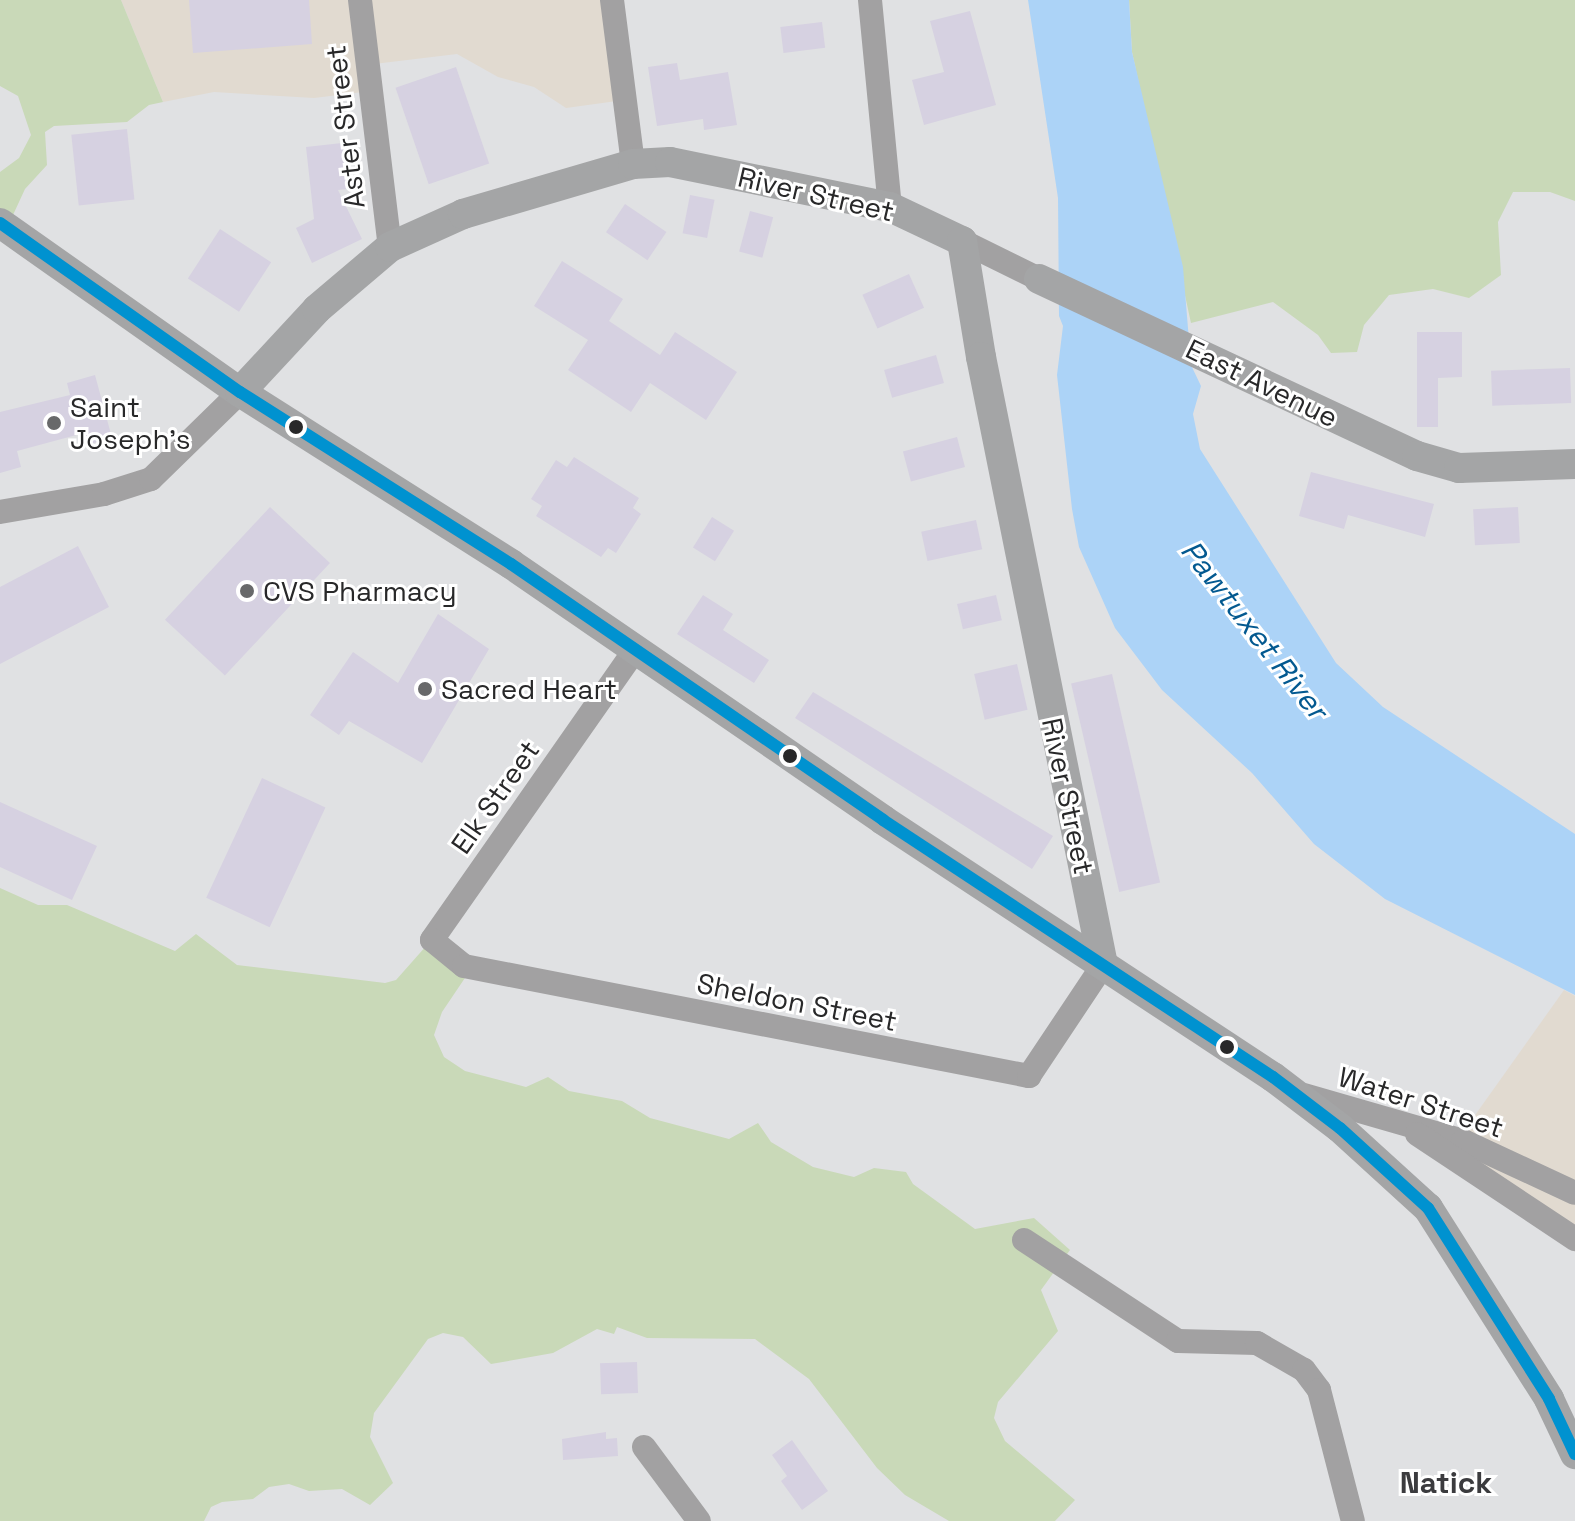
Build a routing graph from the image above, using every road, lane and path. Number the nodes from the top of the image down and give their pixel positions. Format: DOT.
graph roads {
  1 [pos="360,0"];
  2 [pos="612,0"];
  3 [pos="870,0"];
  4 [pos="633,164"];
  5 [pos="890,207"];
  6 [pos="0,223"];
  7 [pos="962,241"];
  8 [pos="390,247"];
  9 [pos="1039,279"];
  10 [pos="240,392"];
  11 [pos="1575,464"];
  12 [pos="0,512"];
  13 [pos="635,650"];
  14 [pos="432,940"];
  15 [pos="1103,965"];
  16 [pos="1290,1091"];
  17 [pos="1407,1126"];
  18 [pos="1575,1193"];
  19 [pos="1575,1239"];
  20 [pos="1024,1240"];
  21 [pos="644,1447"];
  22 [pos="1575,1454"];
  23 [pos="699,1521"];
  24 [pos="1353,1521"];
  1 -- 8 [label="street, Aster Street"];
  2 -- 4 [label="street"];
  3 -- 5 [label="street"];
  4 -- 5 [label="main road, River Street"];
  4 -- 8 [label="main road, River Street"];
  5 -- 7 [label="main road, River Street"];
  6 -- 10 [label="main road"];
  7 -- 9 [label="street, East Avenue"];
  7 -- 15 [label="main road, River Street"];
  8 -- 10 [label="main road, River Street"];
  9 -- 11 [label="main road, East Avenue"];
  10 -- 12 [label="street"];
  10 -- 13 [label="main road"];
  13 -- 14 [label="street, Elk Street"];
  13 -- 15 [label="main road"];
  14 -- 15 [label="street, Sheldon Street"];
  15 -- 16 [label="main road"];
  16 -- 17 [label="street, Water Street"];
  16 -- 22 [label="main road"];
  17 -- 18 [label="street, Water Street"];
  17 -- 19 [label="street"];
  20 -- 24 [label="street"];
  21 -- 23 [label="street"];
}
